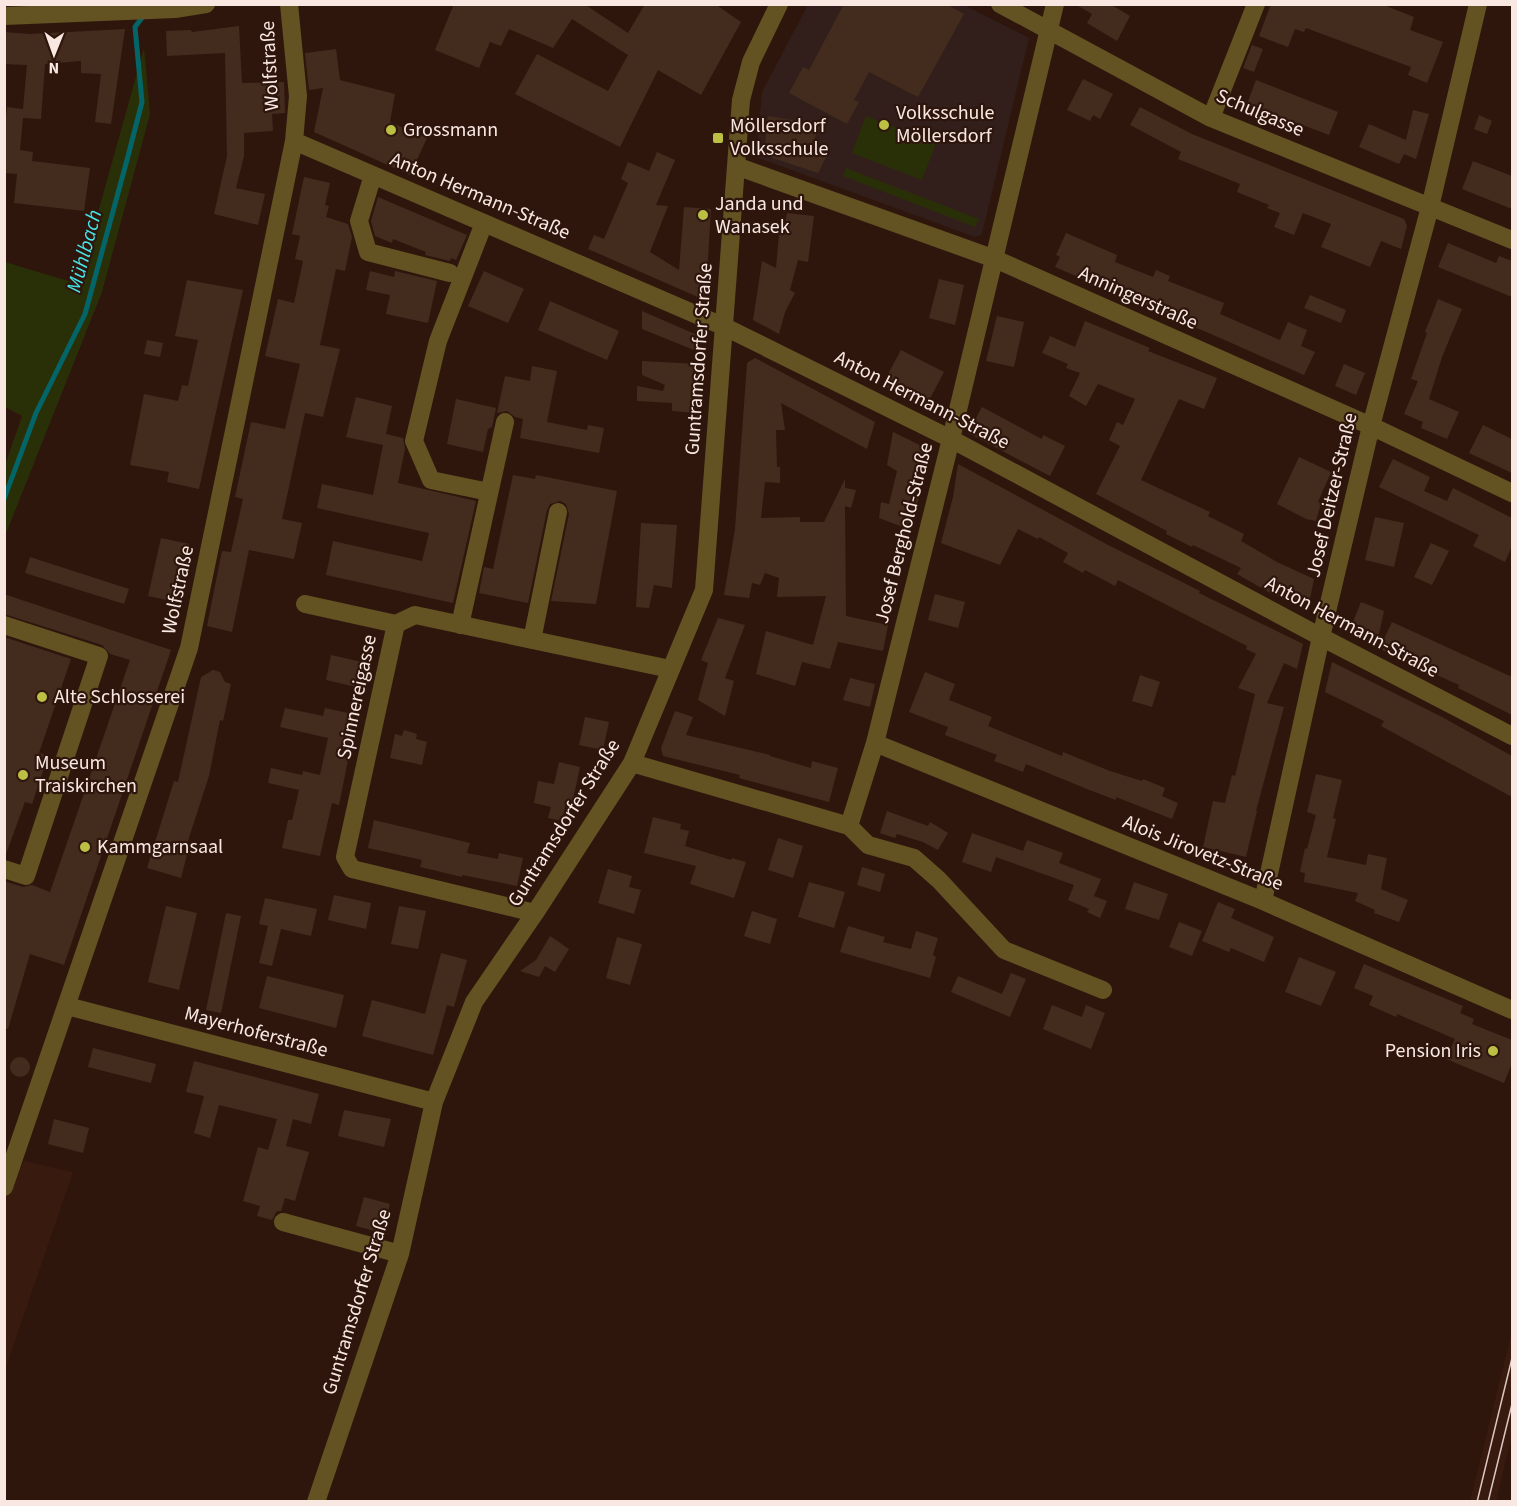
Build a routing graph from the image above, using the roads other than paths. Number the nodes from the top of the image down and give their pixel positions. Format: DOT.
graph roads {
  1 [pos="206,4"];
  2 [pos="289,4"];
  3 [pos="779,4"];
  4 [pos="1000,4"];
  5 [pos="1055,4"];
  6 [pos="1256,4"];
  7 [pos="1478,4"];
  8 [pos="116,8"];
  9 [pos="4,16"];
  10 [pos="1049,31"];
  11 [pos="1211,118"];
  12 [pos="294,141"];
  13 [pos="736,166"];
  14 [pos="373,175"];
  15 [pos="1431,207"];
  16 [pos="484,223"];
  17 [pos="1512,240"];
  18 [pos="995,259"];
  19 [pos="450,273"];
  20 [pos="725,327"];
  21 [pos="505,422"];
  22 [pos="1371,426"];
  23 [pos="951,439"];
  24 [pos="489,492"];
  25 [pos="1512,494"];
  26 [pos="558,512"];
  27 [pos="305,604"];
  28 [pos="396,624"];
  29 [pos="4,625"];
  30 [pos="460,625"];
  31 [pos="1321,637"];
  32 [pos="532,640"];
  33 [pos="670,669"];
  34 [pos="1512,736"];
  35 [pos="875,743"];
  36 [pos="632,763"];
  37 [pos="849,826"];
  38 [pos="4,869"];
  39 [pos="1263,901"];
  40 [pos="535,914"];
  41 [pos="1103,990"];
  42 [pos="67,1006"];
  43 [pos="1512,1010"];
  44 [pos="434,1102"];
  45 [pos="4,1187"];
  46 [pos="284,1222"];
  47 [pos="400,1254"];
  48 [pos="316,1502"];
  1 -- 8 [label="street"];
  2 -- 12 [label="street, Wolfstraße"];
  3 -- 13 [label="street, Guntramsdorfer Straße"];
  4 -- 10 [label="street, Schulgasse"];
  5 -- 10 [label="street, Josef Berghold-Straße"];
  6 -- 11 [label="street"];
  7 -- 15 [label="street, Josef Deitzer-Straße"];
  8 -- 9 [label="street"];
  10 -- 11 [label="street, Schulgasse"];
  10 -- 18 [label="street, Josef Berghold-Straße"];
  11 -- 15 [label="street, Schulgasse"];
  12 -- 14 [label="street, Anton Hermann-Straße"];
  12 -- 42 [label="street, Wolfstraße"];
  13 -- 18 [label="street, Anningerstraße"];
  13 -- 20 [label="street, Guntramsdorfer Straße"];
  14 -- 16 [label="street, Anton Hermann-Straße"];
  14 -- 19 [label="street"];
  15 -- 17 [label="street, Schulgasse"];
  15 -- 22 [label="street, Josef Deitzer-Straße"];
  16 -- 20 [label="street, Anton Hermann-Straße"];
  16 -- 24 [label="street"];
  18 -- 22 [label="street, Anningerstraße"];
  18 -- 23 [label="street, Josef Berghold-Straße"];
  20 -- 23 [label="street, Anton Hermann-Straße"];
  20 -- 33 [label="street, Guntramsdorfer Straße"];
  21 -- 24 [label="street"];
  22 -- 25 [label="street, Anningerstraße"];
  22 -- 31 [label="street, Josef Deitzer-Straße"];
  23 -- 31 [label="street, Anton Hermann-Straße"];
  23 -- 35 [label="street, Josef Berghold-Straße"];
  24 -- 30 [label="street"];
  26 -- 32 [label="street"];
  27 -- 28 [label="street"];
  28 -- 30 [label="street, Spinnereigasse"];
  28 -- 40 [label="street, Spinnereigasse"];
  29 -- 38 [label="street"];
  30 -- 32 [label="street, Spinnereigasse"];
  31 -- 34 [label="street, Anton Hermann-Straße"];
  31 -- 39 [label="street, Josef Deitzer-Straße"];
  32 -- 33 [label="street, Spinnereigasse"];
  33 -- 36 [label="street, Guntramsdorfer Straße"];
  35 -- 37 [label="street, Josef Berghold-Straße"];
  35 -- 39 [label="street, Alois Jirovetz-Straße"];
  36 -- 37 [label="street"];
  36 -- 40 [label="street, Guntramsdorfer Straße"];
  37 -- 41 [label="street"];
  39 -- 43 [label="street, Alois Jirovetz-Straße"];
  40 -- 44 [label="street, Guntramsdorfer Straße"];
  42 -- 44 [label="street, Mayerhoferstraße"];
  42 -- 45 [label="street, Wolfstraße"];
  44 -- 47 [label="street, Guntramsdorfer Straße"];
  46 -- 47 [label="street"];
  47 -- 48 [label="street, Guntramsdorfer Straße"];
}
